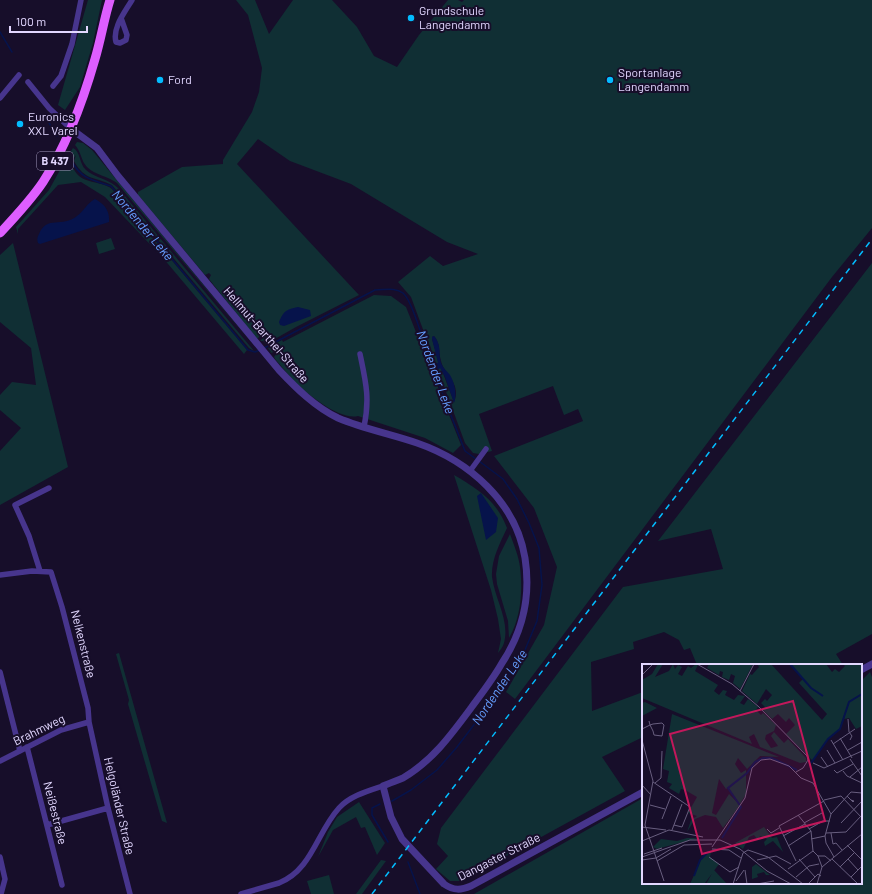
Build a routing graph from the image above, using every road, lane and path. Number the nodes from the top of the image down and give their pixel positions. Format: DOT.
graph roads {
  1 [pos="81,0"];
  2 [pos="109,0"];
  3 [pos="132,0"];
  4 [pos="121,18"];
  5 [pos="19,75"];
  6 [pos="28,82"];
  7 [pos="53,86"];
  8 [pos="0,98"];
  9 [pos="70,128"];
  10 [pos="0,233"];
  11 [pos="360,354"];
  12 [pos="364,427"];
  13 [pos="486,449"];
  14 [pos="470,471"];
  15 [pos="49,488"];
  16 [pos="40,571"];
  17 [pos="0,575"];
  18 [pos="872,664"];
  19 [pos="862,669"];
  20 [pos="0,672"];
  21 [pos="89,722"];
  22 [pos="27,747"];
  23 [pos="20,751"];
  24 [pos="0,761"];
  25 [pos="383,786"];
  26 [pos="642,793"];
  27 [pos="108,808"];
  28 [pos="47,825"];
  29 [pos="0,857"];
  30 [pos="62,885"];
  31 [pos="2,894"];
  32 [pos="130,894"];
  33 [pos="241,894"];
  1 -- 7 [label="street"];
  2 -- 9 [label="main road, B 437"];
  3 -- 4 [label="street"];
  5 -- 8 [label="street"];
  6 -- 9 [label="street"];
  9 -- 10 [label="main road, B 437"];
  9 -- 12 [label="street, Hellmut-Barthel-Straße"];
  11 -- 12 [label="street"];
  12 -- 14 [label="street, Hellmut-Barthel-Straße"];
  13 -- 14 [label="street"];
  14 -- 25 [label="street, Hellmut-Barthel-Straße"];
  15 -- 16 [label="street"];
  16 -- 17 [label="street"];
  16 -- 21 [label="street, Nelkenstraße"];
  18 -- 19 [label="street"];
  20 -- 23 [label="street"];
  21 -- 22 [label="street, Brahmweg"];
  21 -- 27 [label="street, Helgoländer Straße"];
  22 -- 23 [label="street, Brahmweg"];
  22 -- 28 [label="street, Neißestraße"];
  23 -- 24 [label="street, Brahmweg"];
  25 -- 26 [label="street, Dangaster Straße"];
  25 -- 33 [label="street"];
  27 -- 28 [label="street"];
  27 -- 32 [label="street, Helgoländer Straße"];
  28 -- 30 [label="street, Neißestraße"];
  29 -- 31 [label="street"];
}
